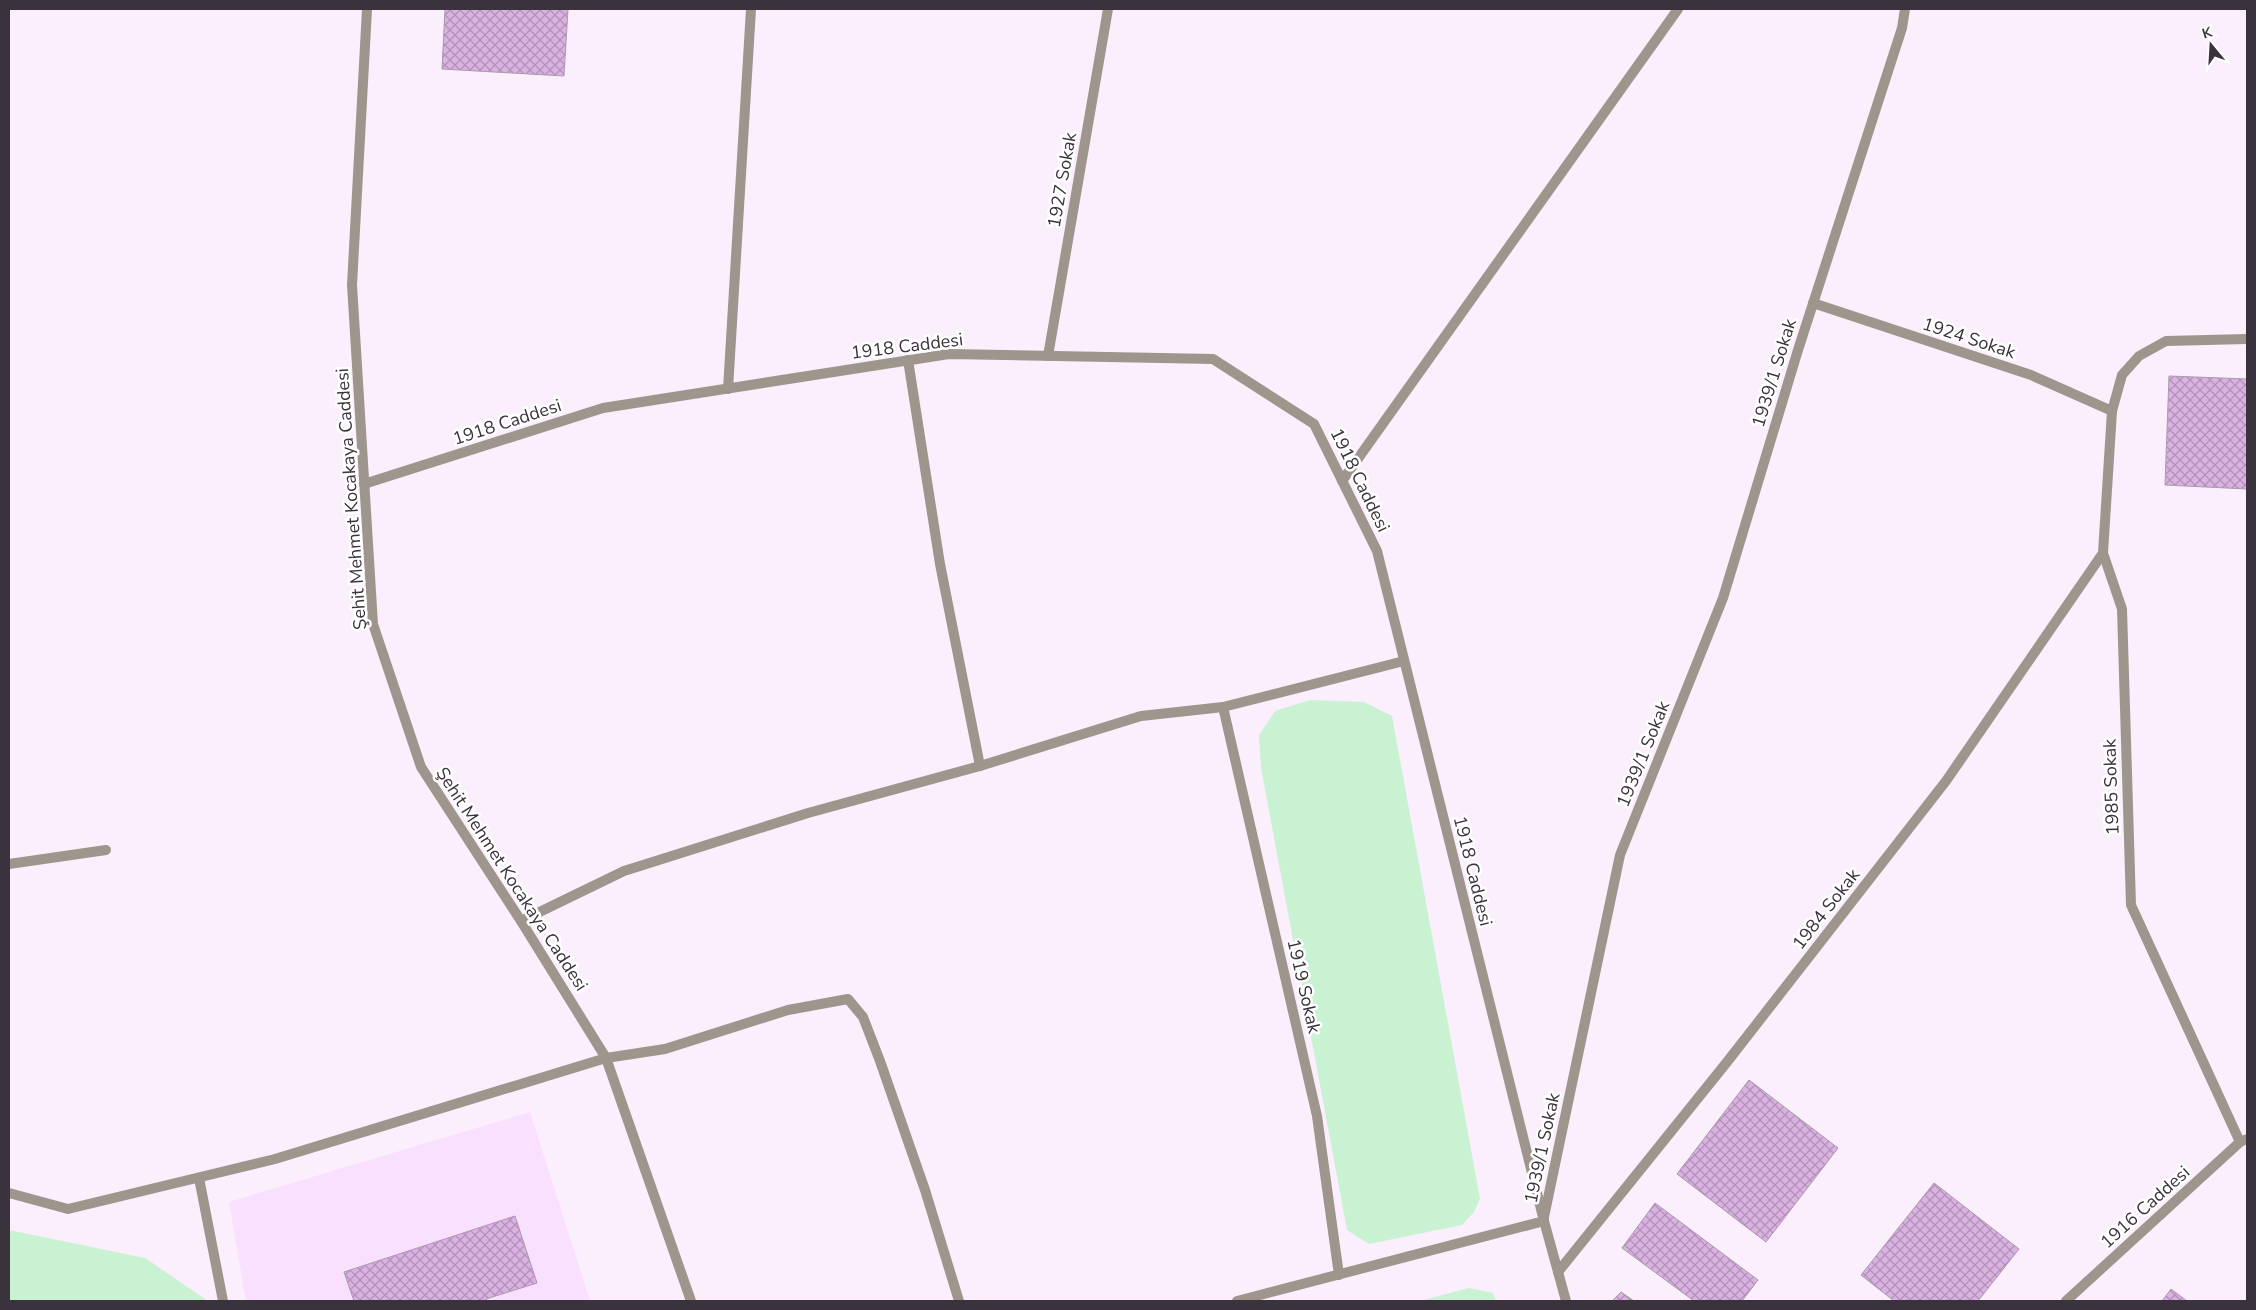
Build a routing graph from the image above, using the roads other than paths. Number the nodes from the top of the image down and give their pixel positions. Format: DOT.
graph roads {
  1 [pos="366,9"];
  2 [pos="751,9"];
  3 [pos="1108,9"];
  4 [pos="1678,9"];
  5 [pos="1905,9"];
  6 [pos="1813,303"];
  7 [pos="2247,339"];
  8 [pos="1048,356"];
  9 [pos="908,360"];
  10 [pos="728,388"];
  11 [pos="2112,411"];
  12 [pos="1342,481"];
  13 [pos="364,484"];
  14 [pos="2103,553"];
  15 [pos="1404,661"];
  16 [pos="1223,707"];
  17 [pos="980,766"];
  18 [pos="106,850"];
  19 [pos="9,864"];
  20 [pos="521,921"];
  21 [pos="606,1058"];
  22 [pos="2244,1140"];
  23 [pos="199,1178"];
  24 [pos="9,1193"];
  25 [pos="1544,1220"];
  26 [pos="1558,1272"];
  27 [pos="1339,1275"];
  28 [pos="223,1301"];
  29 [pos="691,1301"];
  30 [pos="959,1301"];
  31 [pos="1237,1301"];
  32 [pos="1566,1301"];
  33 [pos="2066,1301"];
  1 -- 13 [label="street, Şehit Mehmet Kocakaya Caddesi"];
  2 -- 10 [label="street"];
  3 -- 8 [label="street, 1927 Sokak"];
  4 -- 12 [label="street"];
  5 -- 6 [label="street, 1939/1 Sokak"];
  6 -- 11 [label="street, 1924 Sokak"];
  6 -- 25 [label="street, 1939/1 Sokak"];
  7 -- 11 [label="street, 1985 Sokak"];
  8 -- 9 [label="street, 1918 Caddesi"];
  8 -- 12 [label="street, 1918 Caddesi"];
  9 -- 10 [label="street, 1918 Caddesi"];
  9 -- 17 [label="street"];
  10 -- 13 [label="street, 1918 Caddesi"];
  11 -- 14 [label="street, 1985 Sokak"];
  12 -- 15 [label="street, 1918 Caddesi"];
  13 -- 20 [label="street, Şehit Mehmet Kocakaya Caddesi"];
  14 -- 22 [label="street, 1985 Sokak"];
  14 -- 26 [label="street, 1984 Sokak"];
  15 -- 16 [label="street"];
  15 -- 25 [label="street, 1918 Caddesi"];
  16 -- 17 [label="street"];
  16 -- 27 [label="street, 1919 Sokak"];
  17 -- 20 [label="street"];
  18 -- 19 [label="street"];
  20 -- 21 [label="street, Şehit Mehmet Kocakaya Caddesi"];
  21 -- 23 [label="street"];
  21 -- 29 [label="street, Şehit Mehmet Kocakaya Caddesi"];
  21 -- 30 [label="street"];
  22 -- 33 [label="street, 1916 Caddesi"];
  23 -- 24 [label="street"];
  23 -- 28 [label="street"];
  25 -- 26 [label="street, 1918 Caddesi"];
  25 -- 27 [label="street, 1939/1 Sokak"];
  26 -- 32 [label="street, 1918 Caddesi"];
  27 -- 31 [label="street, 1939/1 Sokak"];
}
